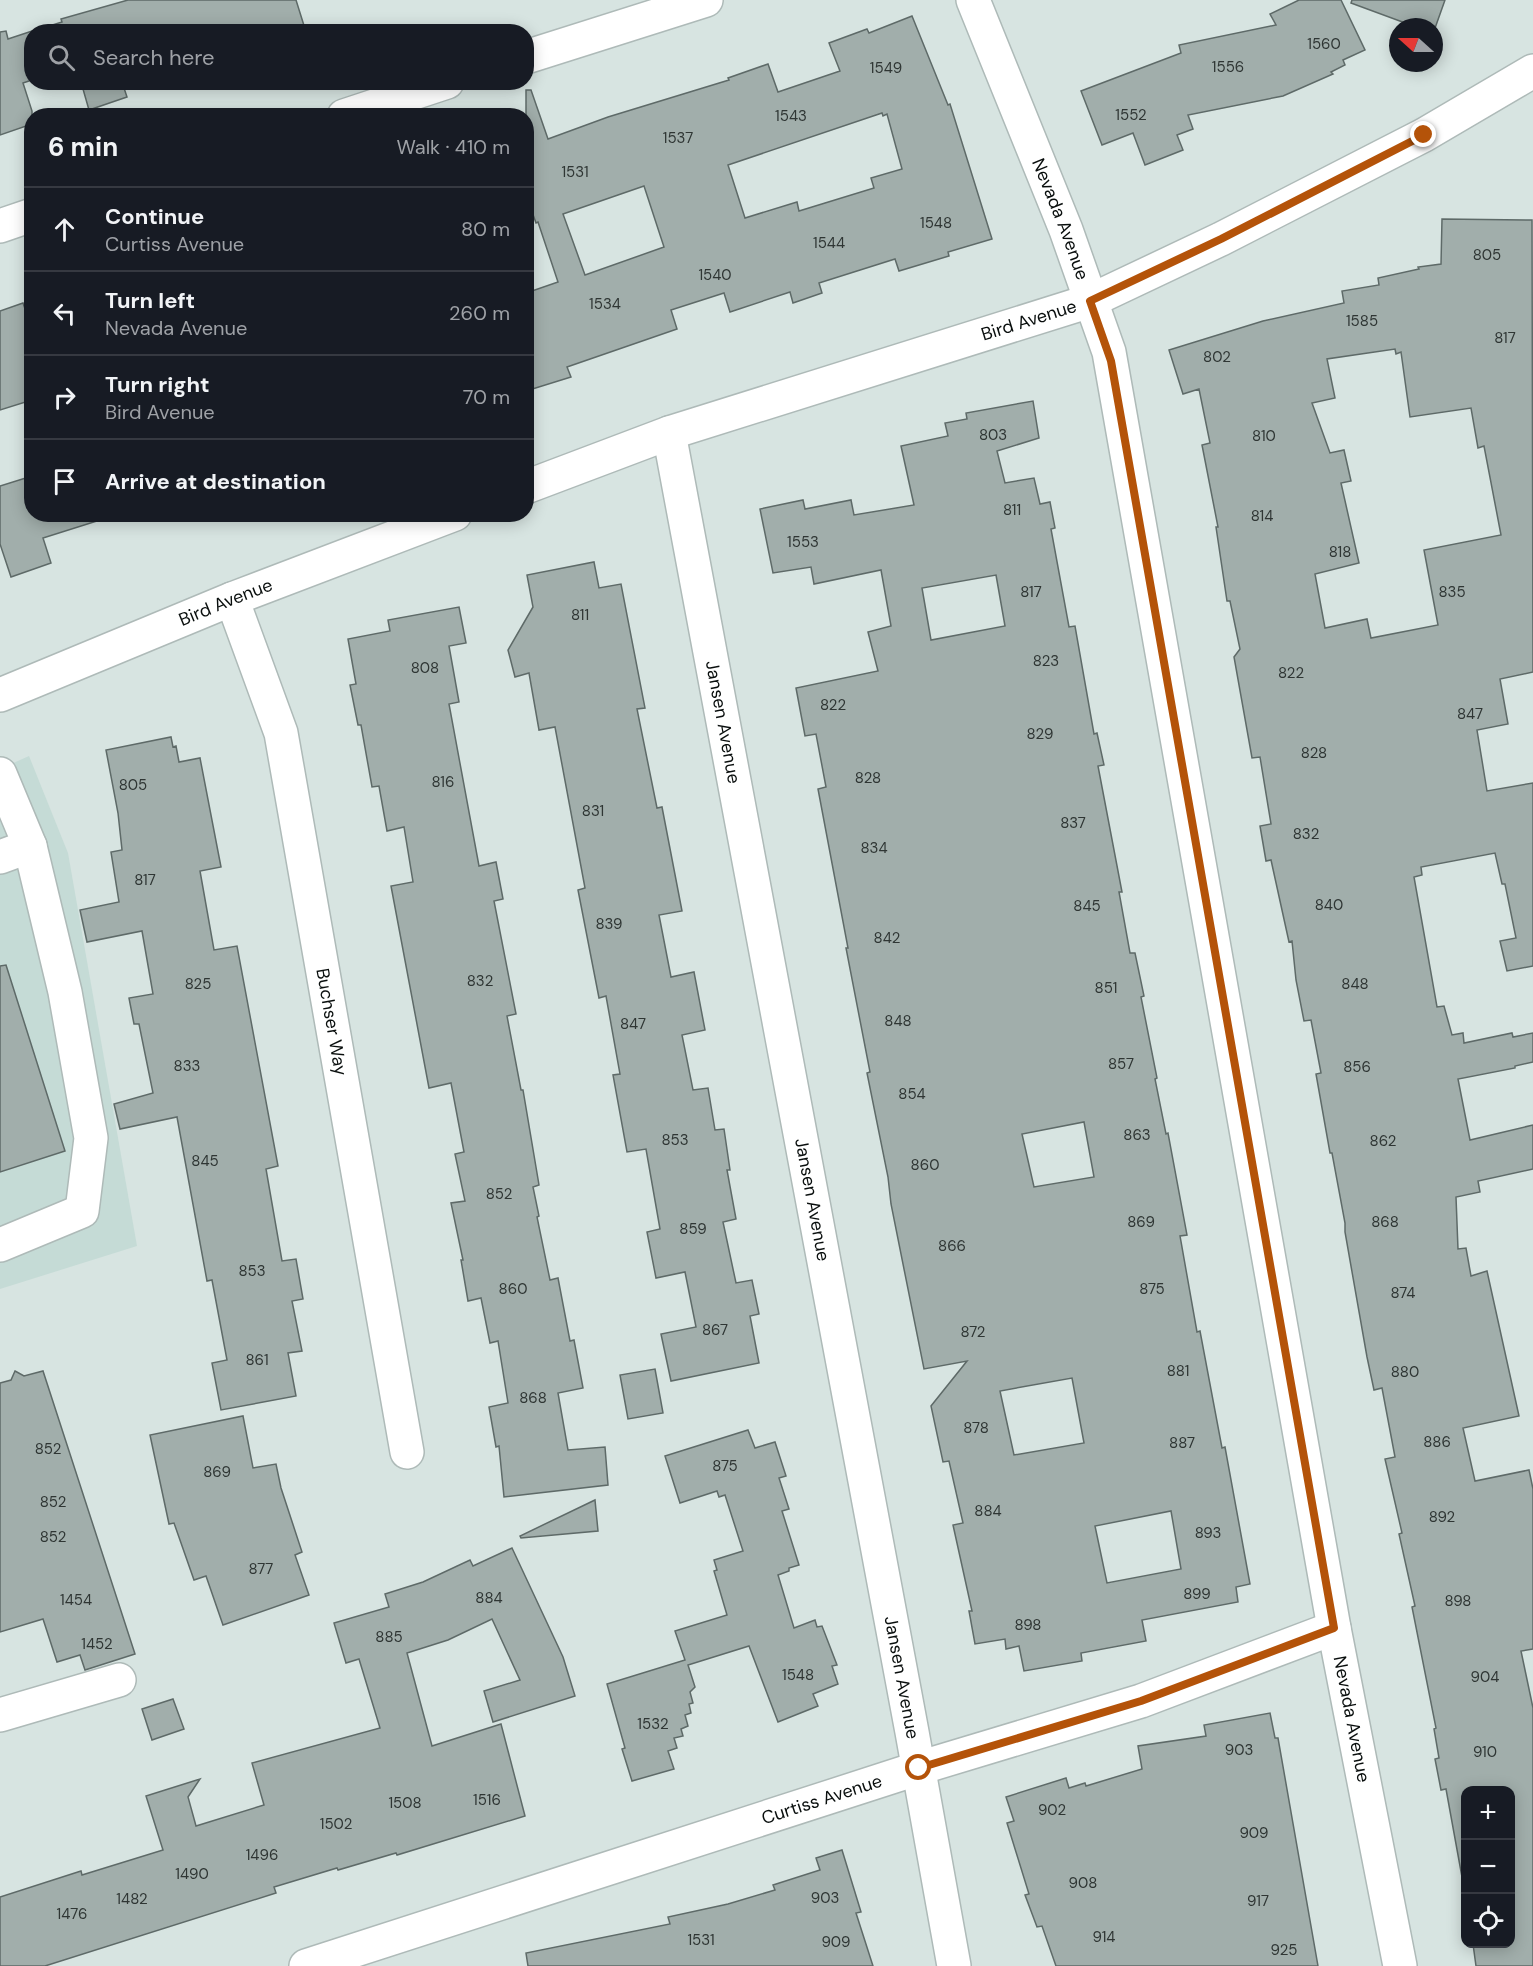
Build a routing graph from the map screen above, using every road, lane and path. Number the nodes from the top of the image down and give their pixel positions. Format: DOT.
graph roads {
  1 [pos="705,0"];
  2 [pos="973,0"];
  3 [pos="534,54"];
  4 [pos="1533,70"];
  5 [pos="423,90"];
  6 [pos="368,108"];
  7 [pos="24,218"];
  8 [pos="0,225"];
  9 [pos="1090,301"];
  10 [pos="669,433"];
  11 [pos="534,484"];
  12 [pos="434,522"];
  13 [pos="232,599"];
  14 [pos="0,695"];
  15 [pos="0,774"];
  16 [pos="15,852"];
  17 [pos="0,1245"];
  18 [pos="407,1452"];
  19 [pos="1334,1628"];
  20 [pos="119,1680"];
  21 [pos="0,1715"];
  22 [pos="919,1768"];
  23 [pos="381,1955"];
  24 [pos="306,1966"];
  25 [pos="954,1966"];
  26 [pos="1400,1966"];
  1 -- 3 [label="street"];
  2 -- 9 [label="street, Nevada Avenue"];
  4 -- 9 [label="street, Bird Avenue"];
  5 -- 6 [label="street"];
  7 -- 8 [label="street"];
  9 -- 10 [label="street, Bird Avenue"];
  9 -- 19 [label="street, Nevada Avenue"];
  10 -- 11 [label="street, Bird Avenue"];
  10 -- 22 [label="street, Jansen Avenue"];
  12 -- 13 [label="street, Bird Avenue"];
  13 -- 14 [label="street, Bird Avenue"];
  13 -- 18 [label="street, Buchser Way"];
  15 -- 16 [label="street"];
  16 -- 17 [label="street"];
  19 -- 22 [label="street, Curtiss Avenue"];
  19 -- 26 [label="street, Nevada Avenue"];
  20 -- 21 [label="street"];
  22 -- 23 [label="street, Curtiss Avenue"];
  22 -- 25 [label="street, Jansen Avenue"];
  23 -- 24 [label="street, Curtiss Avenue"];
}
